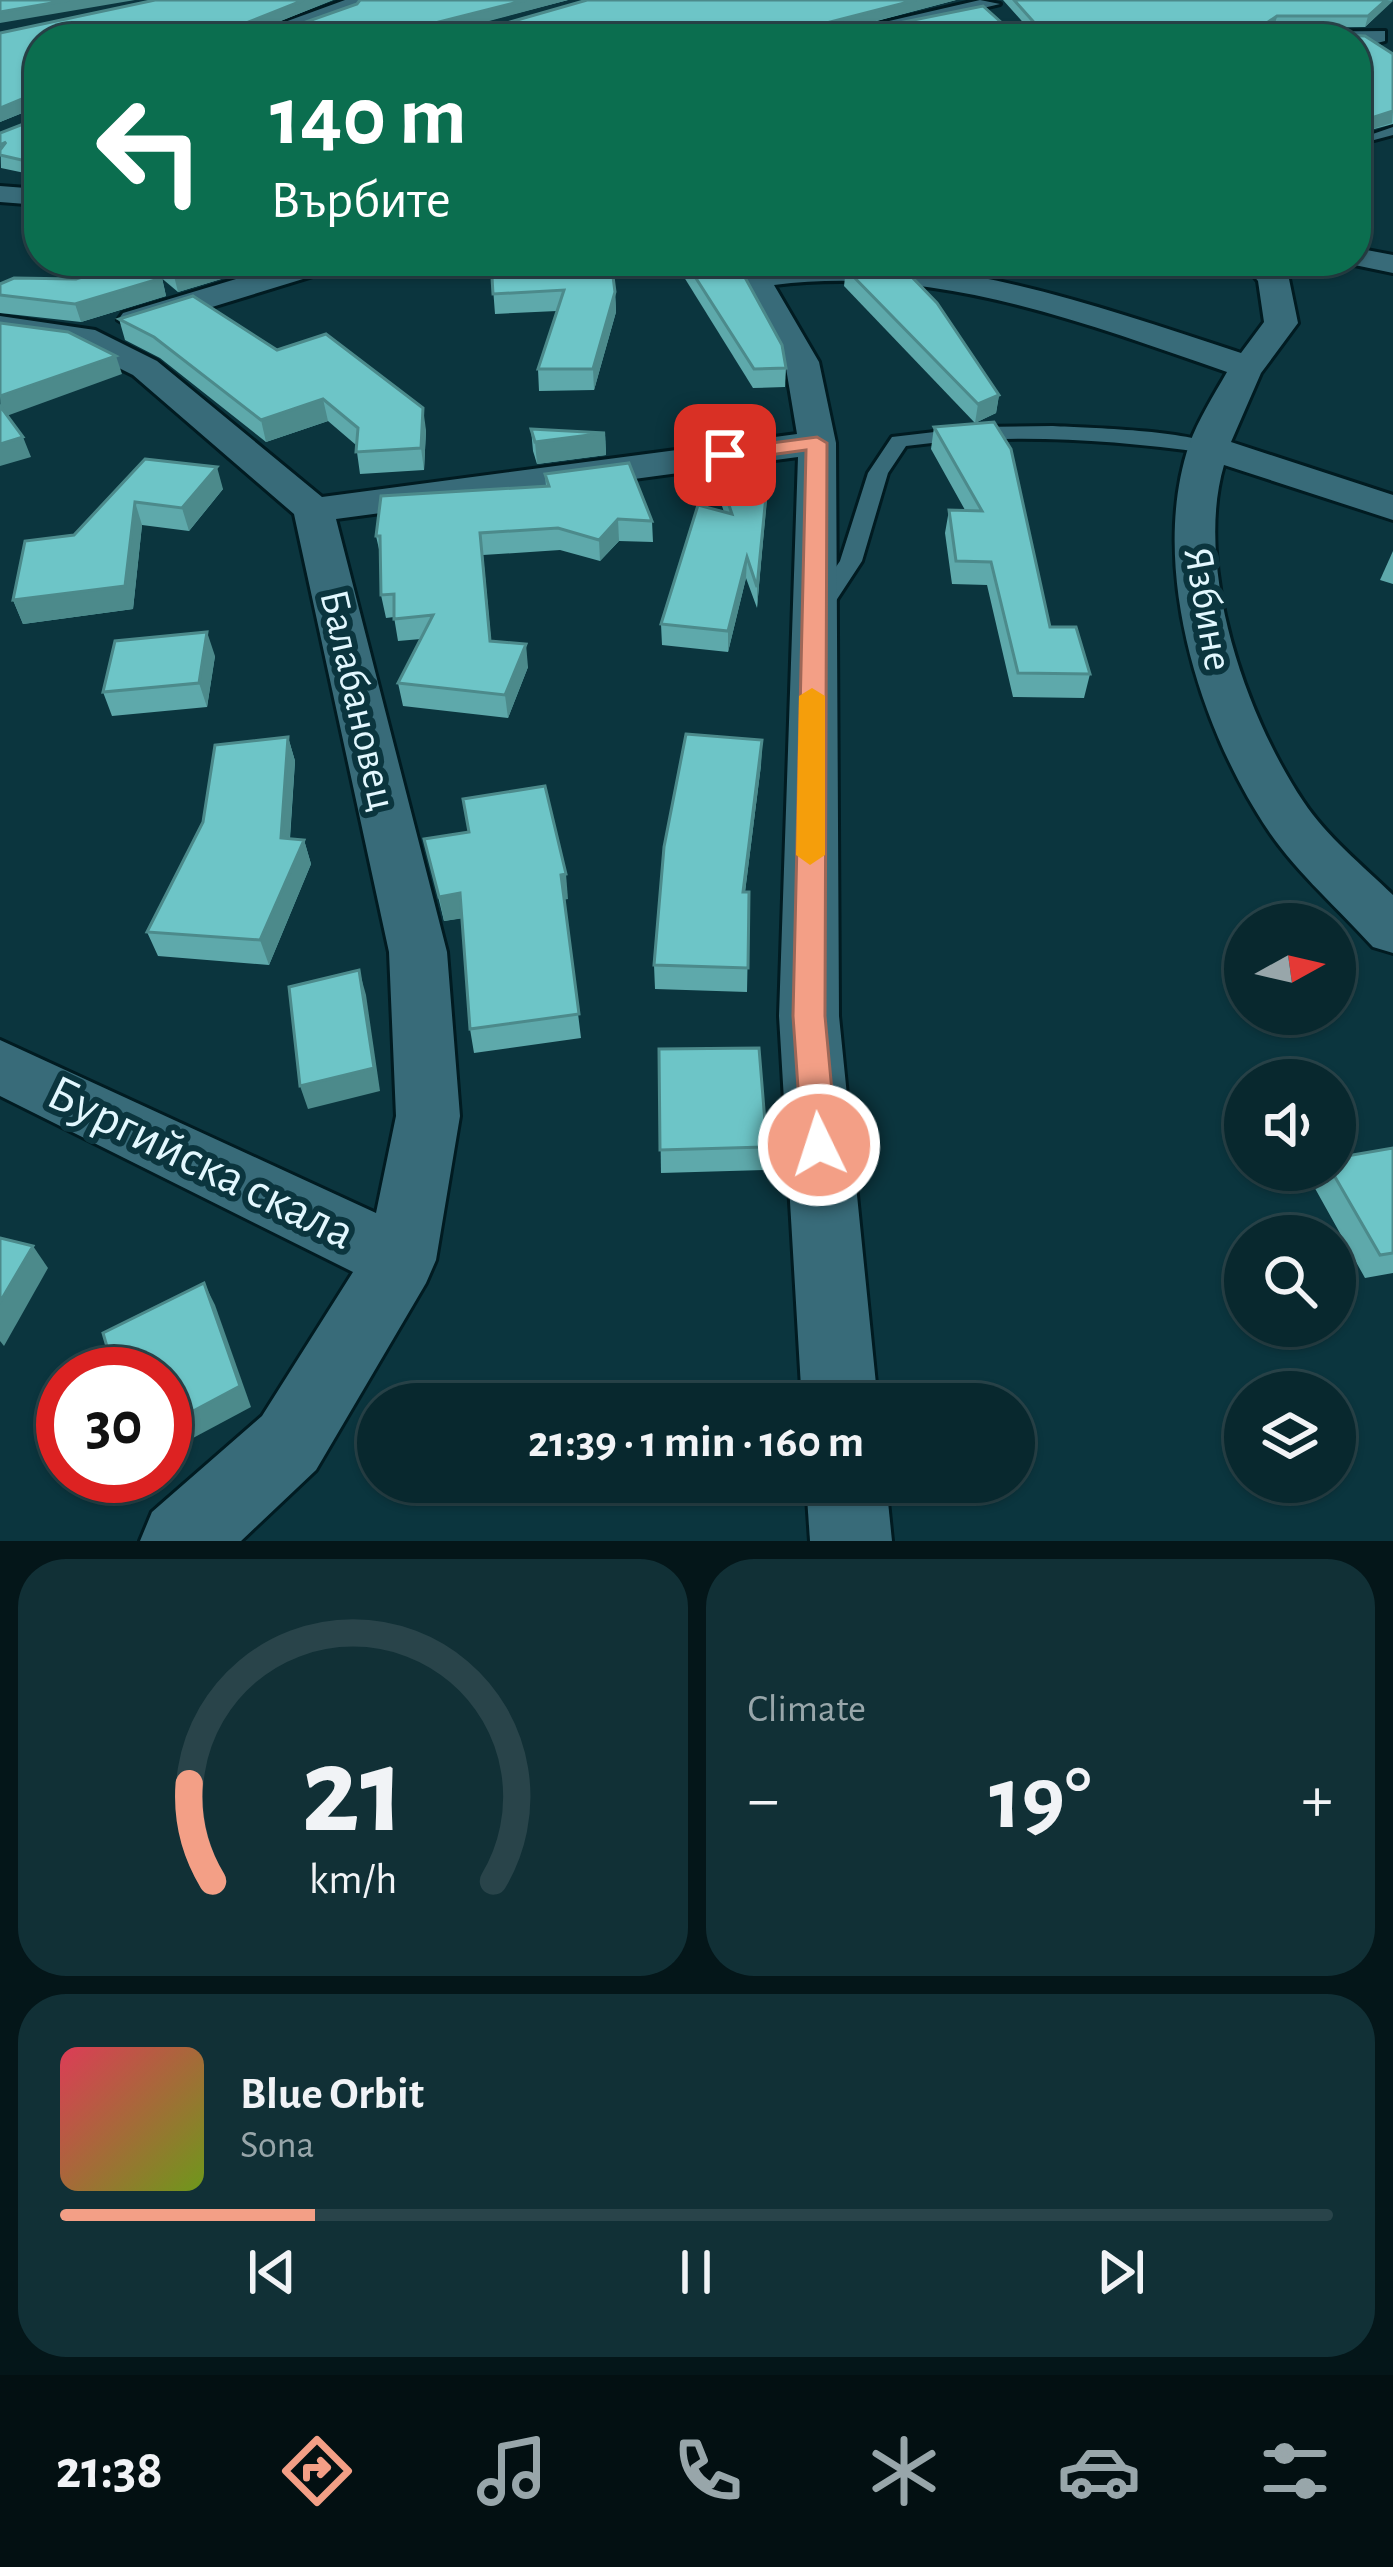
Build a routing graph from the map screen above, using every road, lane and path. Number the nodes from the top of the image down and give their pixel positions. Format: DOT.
graph roads {
  1 [pos="361,0"];
  2 [pos="986,2"];
  3 [pos="1006,22"];
  4 [pos="302,24"];
  5 [pos="888,24"];
  6 [pos="1393,131"];
  7 [pos="1374,136"];
  8 [pos="280,276"];
  9 [pos="755,276"];
  10 [pos="926,276"];
  11 [pos="1270,276"];
  12 [pos="0,326"];
  13 [pos="83,337"];
  14 [pos="1245,365"];
  15 [pos="817,443"];
  16 [pos="1207,447"];
  17 [pos="1393,508"];
  18 [pos="314,510"];
  19 [pos="813,619"];
  20 [pos="1393,931"];
  21 [pos="0,1066"];
  22 [pos="401,1260"];
  23 [pos="838,1383"];
  24 [pos="848,1503"];
  25 [pos="181,1541"];
  26 [pos="851,1541"];
  1 -- 4 [label="street"];
  2 -- 3 [label="street"];
  2 -- 5 [label="street"];
  6 -- 7 [label="lane"];
  8 -- 13 [label="street"];
  9 -- 15 [label="street"];
  10 -- 14 [label="street"];
  11 -- 14 [label="street, Язбине"];
  12 -- 13 [label="street"];
  13 -- 18 [label="street"];
  14 -- 16 [label="street, Язбине"];
  15 -- 18 [label="street"];
  15 -- 19 [label="street"];
  16 -- 17 [label="street"];
  16 -- 19 [label="lane"];
  16 -- 20 [label="street, Язбине"];
  18 -- 22 [label="street, Балабановец"];
  19 -- 23 [label="street"];
  21 -- 22 [label="street, Бургийска скала"];
  22 -- 25 [label="street"];
  24 -- 26 [label="street"];
}
